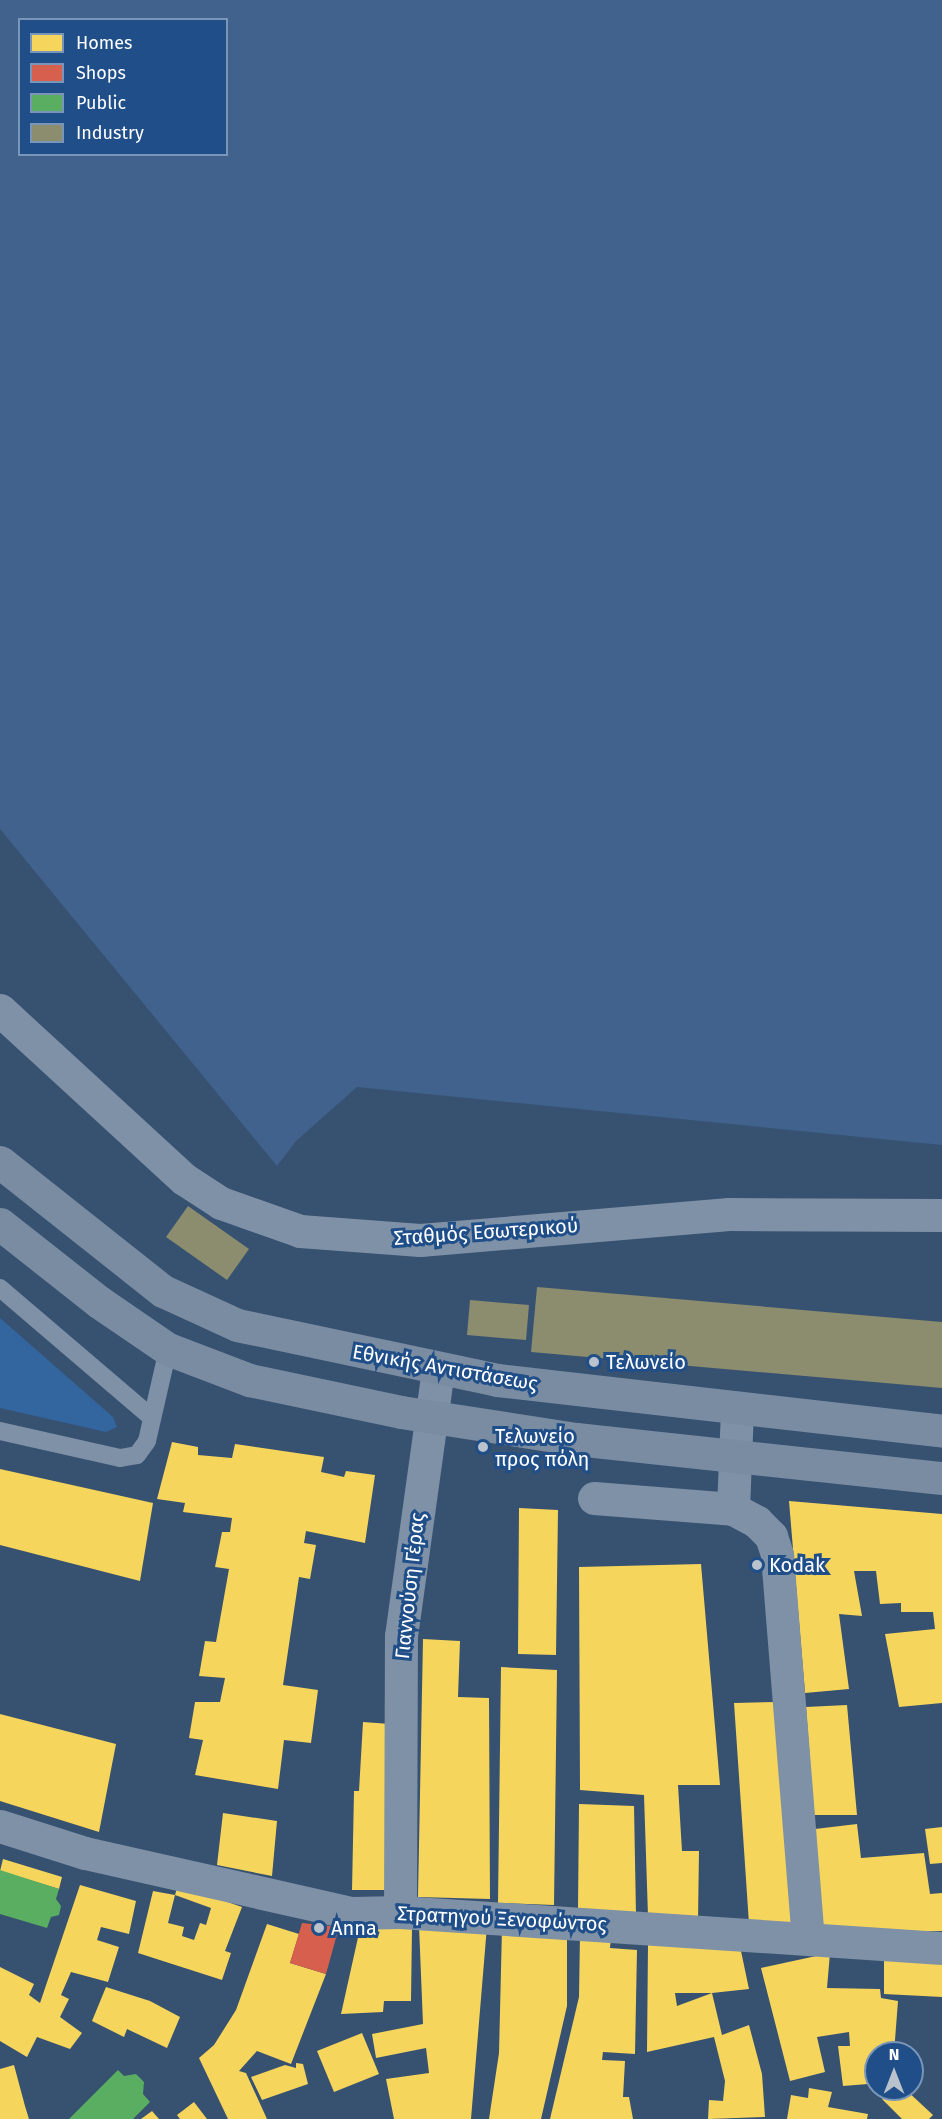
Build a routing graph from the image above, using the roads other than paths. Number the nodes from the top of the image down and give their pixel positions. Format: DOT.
graph roads {
  1 [pos="0,1010"];
  2 [pos="0,1162"];
  3 [pos="36,1189"];
  4 [pos="942,1215"];
  5 [pos="2,1230"];
  6 [pos="0,1288"];
  7 [pos="168,1349"];
  8 [pos="438,1369"];
  9 [pos="737,1408"];
  10 [pos="431,1416"];
  11 [pos="152,1418"];
  12 [pos="0,1431"];
  13 [pos="942,1431"];
  14 [pos="735,1456"];
  15 [pos="942,1478"];
  16 [pos="594,1498"];
  17 [pos="733,1509"];
  18 [pos="0,1826"];
  19 [pos="400,1912"];
  20 [pos="808,1939"];
  21 [pos="942,1948"];
  1 -- 4 [label="street, Σταθμός Εσωτερικού"];
  2 -- 3 [label="main road, Εθνικής Αντιστάσεως"];
  3 -- 5 [label="main road"];
  3 -- 8 [label="main road, Εθνικής Αντιστάσεως"];
  5 -- 7 [label="main road"];
  6 -- 11 [label="lane"];
  7 -- 10 [label="main road"];
  7 -- 11 [label="lane"];
  8 -- 9 [label="main road, Εθνικής Αντιστάσεως"];
  8 -- 10 [label="street, Γιαννούση Γέρας"];
  9 -- 13 [label="main road, Εθνικής Αντιστάσεως"];
  9 -- 14 [label="street"];
  10 -- 14 [label="main road"];
  10 -- 19 [label="street, Γιαννούση Γέρας"];
  11 -- 12 [label="lane"];
  14 -- 15 [label="main road"];
  14 -- 17 [label="street"];
  16 -- 17 [label="street"];
  17 -- 20 [label="street"];
  18 -- 19 [label="street, Στρατηγού Ξενοφώντος"];
  19 -- 20 [label="street, Στρατηγού Ξενοφώντος"];
  20 -- 21 [label="street, Στρατηγού Ξενοφώντος"];
}
